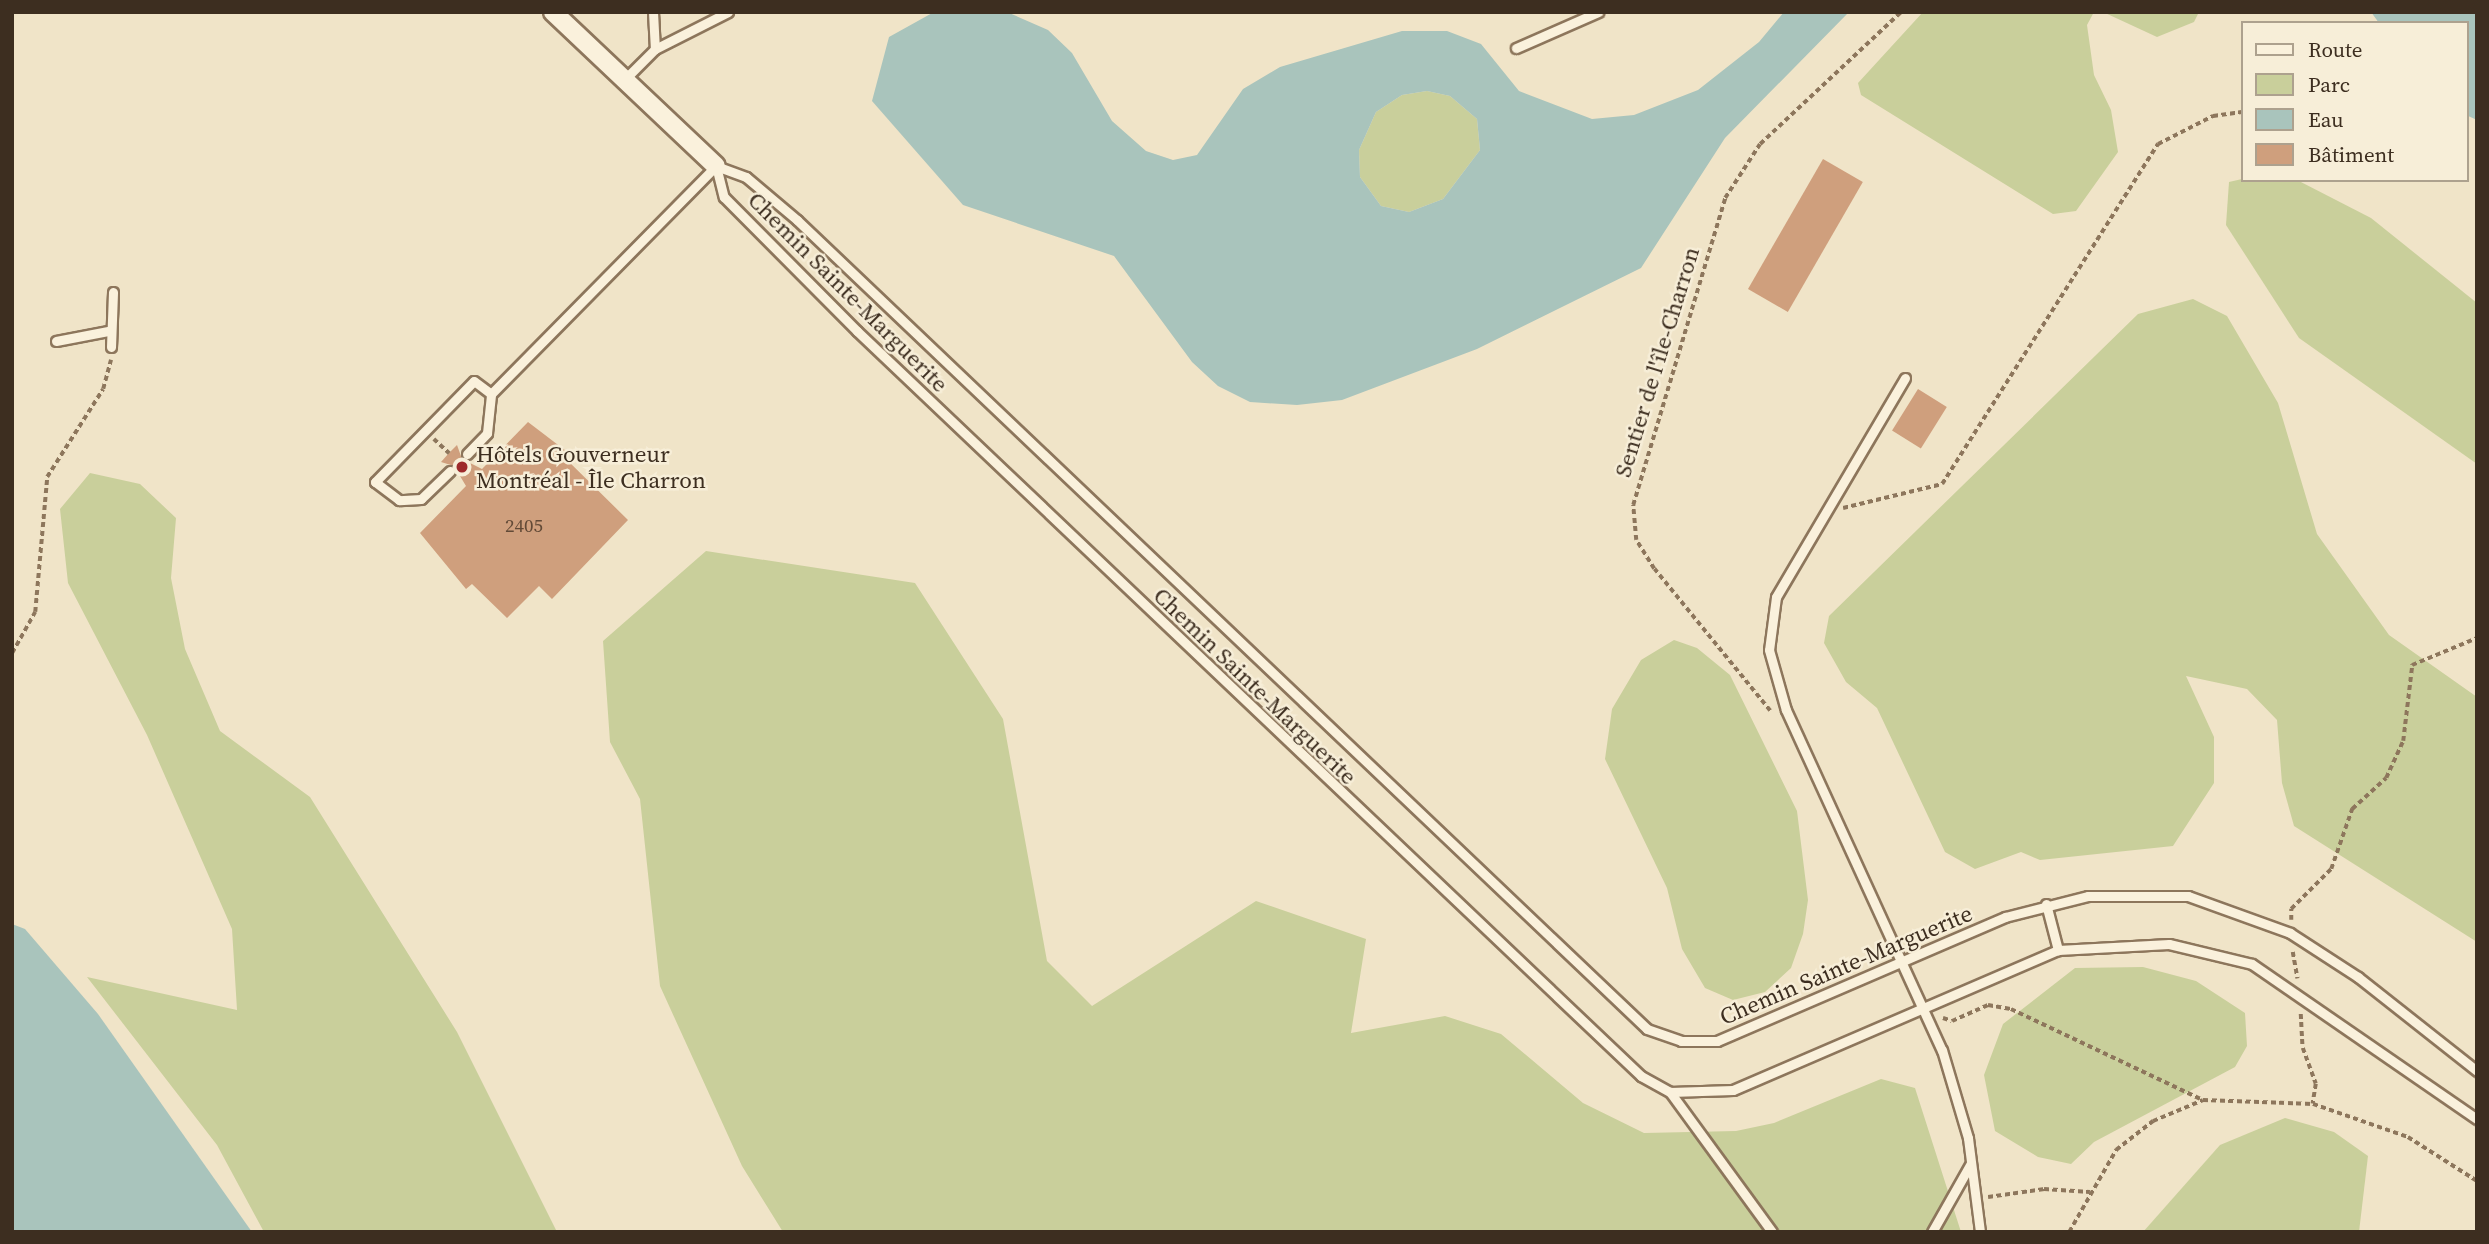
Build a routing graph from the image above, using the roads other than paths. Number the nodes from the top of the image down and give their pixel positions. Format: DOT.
graph roads {
  1 [pos="553,12"];
  2 [pos="653,12"];
  3 [pos="728,12"];
  4 [pos="1598,12"];
  5 [pos="1516,48"];
  6 [pos="655,49"];
  7 [pos="624,80"];
  8 [pos="716,166"];
  9 [pos="113,292"];
  10 [pos="108,331"];
  11 [pos="56,341"];
  12 [pos="111,346"];
  13 [pos="1905,378"];
  14 [pos="491,394"];
  15 [pos="467,454"];
  16 [pos="450,471"];
  17 [pos="2046,904"];
  18 [pos="2058,950"];
  19 [pos="1903,964"];
  20 [pos="1925,1011"];
  21 [pos="2477,1071"];
  22 [pos="1670,1092"];
  23 [pos="2477,1119"];
  24 [pos="1971,1163"];
  25 [pos="1772,1232"];
  26 [pos="1932,1232"];
  27 [pos="1980,1232"];
  1 -- 7 [label="street"];
  2 -- 6 [label="lane"];
  3 -- 6 [label="lane"];
  4 -- 5 [label="lane"];
  6 -- 7 [label="lane"];
  7 -- 8 [label="street"];
  8 -- 14 [label="lane"];
  8 -- 19 [label="lane, Chemin Sainte-Marguerite"];
  8 -- 22 [label="lane, Chemin Sainte-Marguerite"];
  9 -- 10 [label="lane"];
  10 -- 11 [label="lane"];
  10 -- 12 [label="lane"];
  13 -- 19 [label="lane"];
  14 -- 15 [label="lane"];
  14 -- 16 [label="lane"];
  17 -- 18 [label="lane"];
  17 -- 19 [label="lane, Chemin Sainte-Marguerite"];
  17 -- 21 [label="lane, Chemin Sainte-Marguerite"];
  18 -- 20 [label="lane"];
  18 -- 23 [label="lane"];
  19 -- 20 [label="lane"];
  20 -- 22 [label="lane"];
  20 -- 24 [label="lane"];
  22 -- 25 [label="lane"];
  24 -- 26 [label="lane"];
  24 -- 27 [label="lane"];
}
